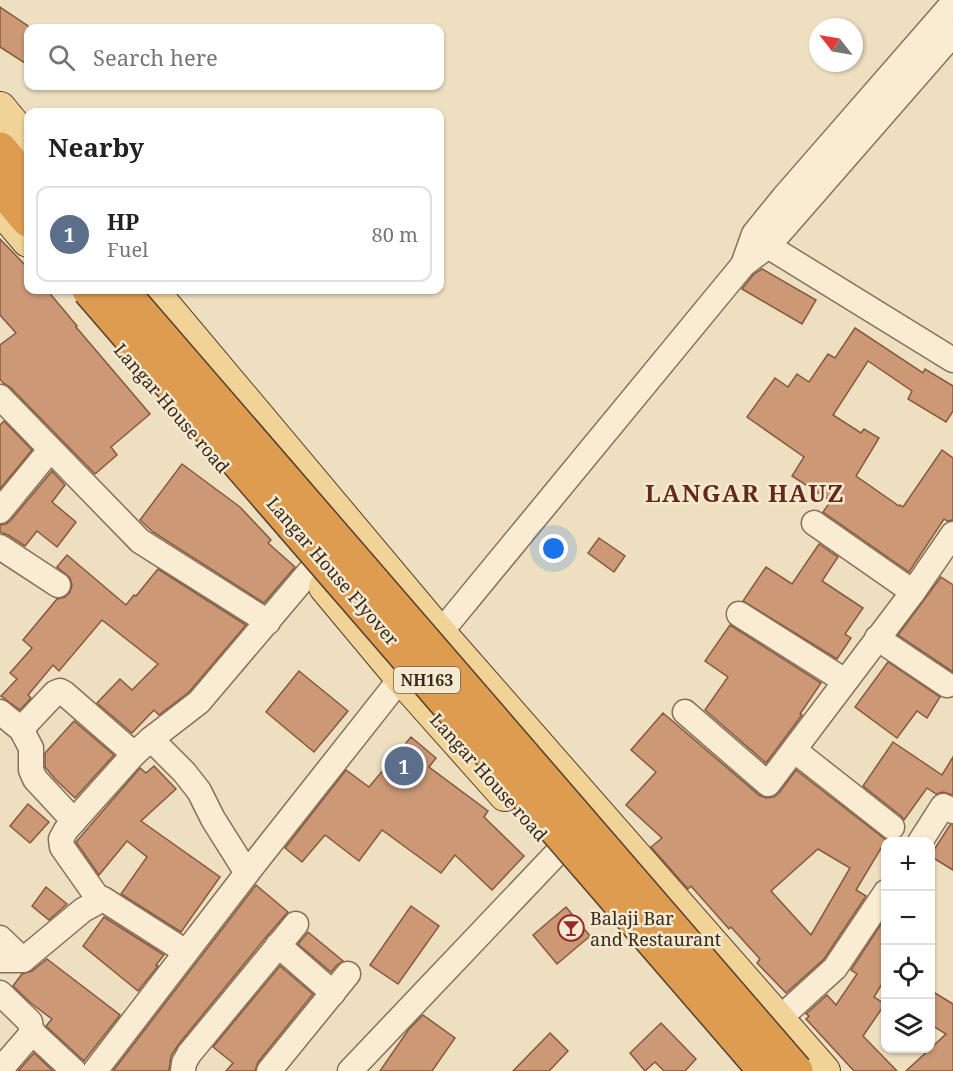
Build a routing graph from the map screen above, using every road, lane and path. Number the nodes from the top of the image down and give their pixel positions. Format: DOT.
graph roads {
  1 [pos="953,3"];
  2 [pos="953,34"];
  3 [pos="0,108"];
  4 [pos="24,137"];
  5 [pos="0,149"];
  6 [pos="24,177"];
  7 [pos="0,187"];
  8 [pos="0,208"];
  9 [pos="24,215"];
  10 [pos="24,236"];
  11 [pos="761,240"];
  12 [pos="73,294"];
  13 [pos="92,294"];
  14 [pos="125,294"];
  15 [pos="155,294"];
  16 [pos="953,360"];
  17 [pos="0,397"];
  18 [pos="50,450"];
  19 [pos="0,511"];
  20 [pos="338,512"];
  21 [pos="814,523"];
  22 [pos="0,547"];
  23 [pos="949,548"];
  24 [pos="303,560"];
  25 [pos="58,585"];
  26 [pos="913,592"];
  27 [pos="739,614"];
  28 [pos="268,621"];
  29 [pos="440,633"];
  30 [pos="877,638"];
  31 [pos="401,678"];
  32 [pos="845,681"];
  33 [pos="947,684"];
  34 [pos="0,712"];
  35 [pos="685,712"];
  36 [pos="21,727"];
  37 [pos="142,746"];
  38 [pos="794,750"];
  39 [pos="579,792"];
  40 [pos="953,811"];
  41 [pos="74,821"];
  42 [pos="892,826"];
  43 [pos="923,837"];
  44 [pos="548,843"];
  45 [pos="247,873"];
  46 [pos="881,898"];
  47 [pos="100,901"];
  48 [pos="296,924"];
  49 [pos="0,938"];
  50 [pos="278,945"];
  51 [pos="186,952"];
  52 [pos="11,960"];
  53 [pos="348,974"];
  54 [pos="0,993"];
  55 [pos="333,993"];
  56 [pos="779,1019"];
  57 [pos="33,1032"];
  58 [pos="280,1066"];
  59 [pos="0,1070"];
  60 [pos="74,1071"];
  61 [pos="95,1071"];
  62 [pos="183,1071"];
  63 [pos="350,1071"];
  64 [pos="746,1071"];
  65 [pos="765,1071"];
  66 [pos="796,1071"];
  67 [pos="824,1071"];
  1 -- 11 [label="street"];
  2 -- 11 [label="street"];
  3 -- 4 [label="main road"];
  5 -- 6 [label="highway"];
  7 -- 9 [label="highway"];
  8 -- 10 [label="main road"];
  11 -- 16 [label="street"];
  11 -- 29 [label="street"];
  12 -- 24 [label="main road, Langar House road"];
  13 -- 65 [label="highway, Langar House Flyover / NH163, bridge"];
  14 -- 66 [label="highway, Langar House Flyover / NH163, bridge"];
  15 -- 20 [label="main road"];
  17 -- 18 [label="street"];
  18 -- 19 [label="street"];
  18 -- 28 [label="street"];
  20 -- 24 [label="main road"];
  20 -- 29 [label="main road"];
  21 -- 26 [label="street"];
  22 -- 25 [label="street"];
  23 -- 26 [label="street"];
  24 -- 28 [label="street"];
  24 -- 31 [label="main road, Langar House road"];
  26 -- 30 [label="street"];
  27 -- 32 [label="street"];
  28 -- 37 [label="street"];
  29 -- 39 [label="main road"];
  30 -- 32 [label="street"];
  30 -- 33 [label="street"];
  31 -- 44 [label="main road, Langar House road"];
  31 -- 45 [label="street"];
  32 -- 38 [label="street"];
  34 -- 36 [label="street"];
  35 -- 38 [label="street"];
  36 -- 37 [label="street"];
  36 -- 41 [label="street"];
  37 -- 41 [label="street"];
  37 -- 45 [label="street"];
  38 -- 42 [label="street"];
  39 -- 44 [label="main road"];
  39 -- 56 [label="main road"];
  40 -- 43 [label="street"];
  41 -- 47 [label="street"];
  44 -- 63 [label="street"];
  44 -- 64 [label="main road, Langar House road"];
  45 -- 51 [label="street"];
  46 -- 56 [label="street"];
  47 -- 51 [label="street"];
  47 -- 52 [label="street"];
  48 -- 50 [label="street"];
  49 -- 52 [label="street"];
  50 -- 55 [label="street"];
  50 -- 62 [label="street"];
  51 -- 61 [label="street"];
  53 -- 55 [label="street"];
  54 -- 57 [label="street"];
  55 -- 58 [label="street"];
  56 -- 67 [label="main road"];
  57 -- 59 [label="street"];
  57 -- 60 [label="street"];
}
